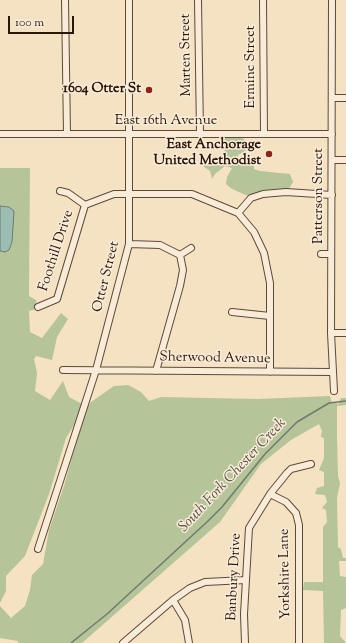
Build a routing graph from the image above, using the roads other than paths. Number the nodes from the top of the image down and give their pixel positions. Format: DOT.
graph roads {
  1 [pos="65,0"];
  2 [pos="129,0"];
  3 [pos="198,0"];
  4 [pos="263,0"];
  5 [pos="332,0"];
  6 [pos="332,98"];
  7 [pos="346,98"];
  8 [pos="0,134"];
  9 [pos="67,134"];
  10 [pos="129,134"];
  11 [pos="200,134"];
  12 [pos="264,134"];
  13 [pos="332,134"];
  14 [pos="332,160"];
  15 [pos="346,160"];
  16 [pos="60,191"];
  17 [pos="130,194"];
  18 [pos="332,195"];
  19 [pos="85,205"];
  20 [pos="238,213"];
  21 [pos="129,244"];
  22 [pos="191,248"];
  23 [pos="321,254"];
  24 [pos="331,254"];
  25 [pos="180,256"];
  26 [pos="38,307"];
  27 [pos="232,312"];
  28 [pos="270,316"];
  29 [pos="331,333"];
  30 [pos="346,333"];
  31 [pos="63,370"];
  32 [pos="96,370"];
  33 [pos="156,371"];
  34 [pos="270,372"];
  35 [pos="333,372"];
  36 [pos="334,391"];
  37 [pos="311,464"];
  38 [pos="270,494"];
  39 [pos="38,549"];
  40 [pos="246,580"];
  41 [pos="173,600"];
  42 [pos="123,643"];
  43 [pos="190,643"];
  44 [pos="245,643"];
  45 [pos="299,643"];
  1 -- 9 [label="street"];
  2 -- 10 [label="street, Otter Street"];
  3 -- 11 [label="street, Marten Street"];
  4 -- 12 [label="street, Ermine Street"];
  5 -- 6 [label="street, Patterson Street"];
  6 -- 7 [label="street"];
  6 -- 13 [label="street, Patterson Street"];
  8 -- 9 [label="street, East 16th Avenue"];
  9 -- 10 [label="street, East 16th Avenue"];
  10 -- 11 [label="street, East 16th Avenue"];
  10 -- 17 [label="street, Otter Street"];
  11 -- 12 [label="street, East 16th Avenue"];
  12 -- 13 [label="street, East 16th Avenue"];
  13 -- 14 [label="street, Patterson Street"];
  14 -- 15 [label="street"];
  14 -- 18 [label="street, Patterson Street"];
  16 -- 19 [label="street"];
  17 -- 19 [label="street, Foothill Drive"];
  17 -- 20 [label="street, Foothill Drive"];
  17 -- 21 [label="street, Otter Street"];
  18 -- 20 [label="street"];
  18 -- 24 [label="street, Patterson Street"];
  19 -- 26 [label="street, Foothill Drive"];
  20 -- 28 [label="street, Foothill Drive"];
  21 -- 25 [label="street"];
  21 -- 32 [label="street, Otter Street"];
  22 -- 25 [label="street"];
  23 -- 24 [label="street"];
  24 -- 29 [label="street, Patterson Street"];
  25 -- 33 [label="street"];
  27 -- 28 [label="street"];
  28 -- 34 [label="street, Foothill Drive"];
  29 -- 30 [label="street"];
  29 -- 35 [label="street, Patterson Street"];
  31 -- 32 [label="street, Sherwood Avenue"];
  32 -- 33 [label="street, Sherwood Avenue"];
  32 -- 39 [label="street, Otter Street"];
  33 -- 34 [label="street, Sherwood Avenue"];
  34 -- 35 [label="street, Sherwood Avenue"];
  35 -- 36 [label="street, Patterson Street"];
  37 -- 38 [label="street, Banbury Drive"];
  38 -- 40 [label="street, Banbury Drive"];
  38 -- 45 [label="street, Yorkshire Lane"];
  40 -- 41 [label="street"];
  40 -- 44 [label="street, Banbury Drive"];
  41 -- 42 [label="street"];
  41 -- 43 [label="street"];
}
